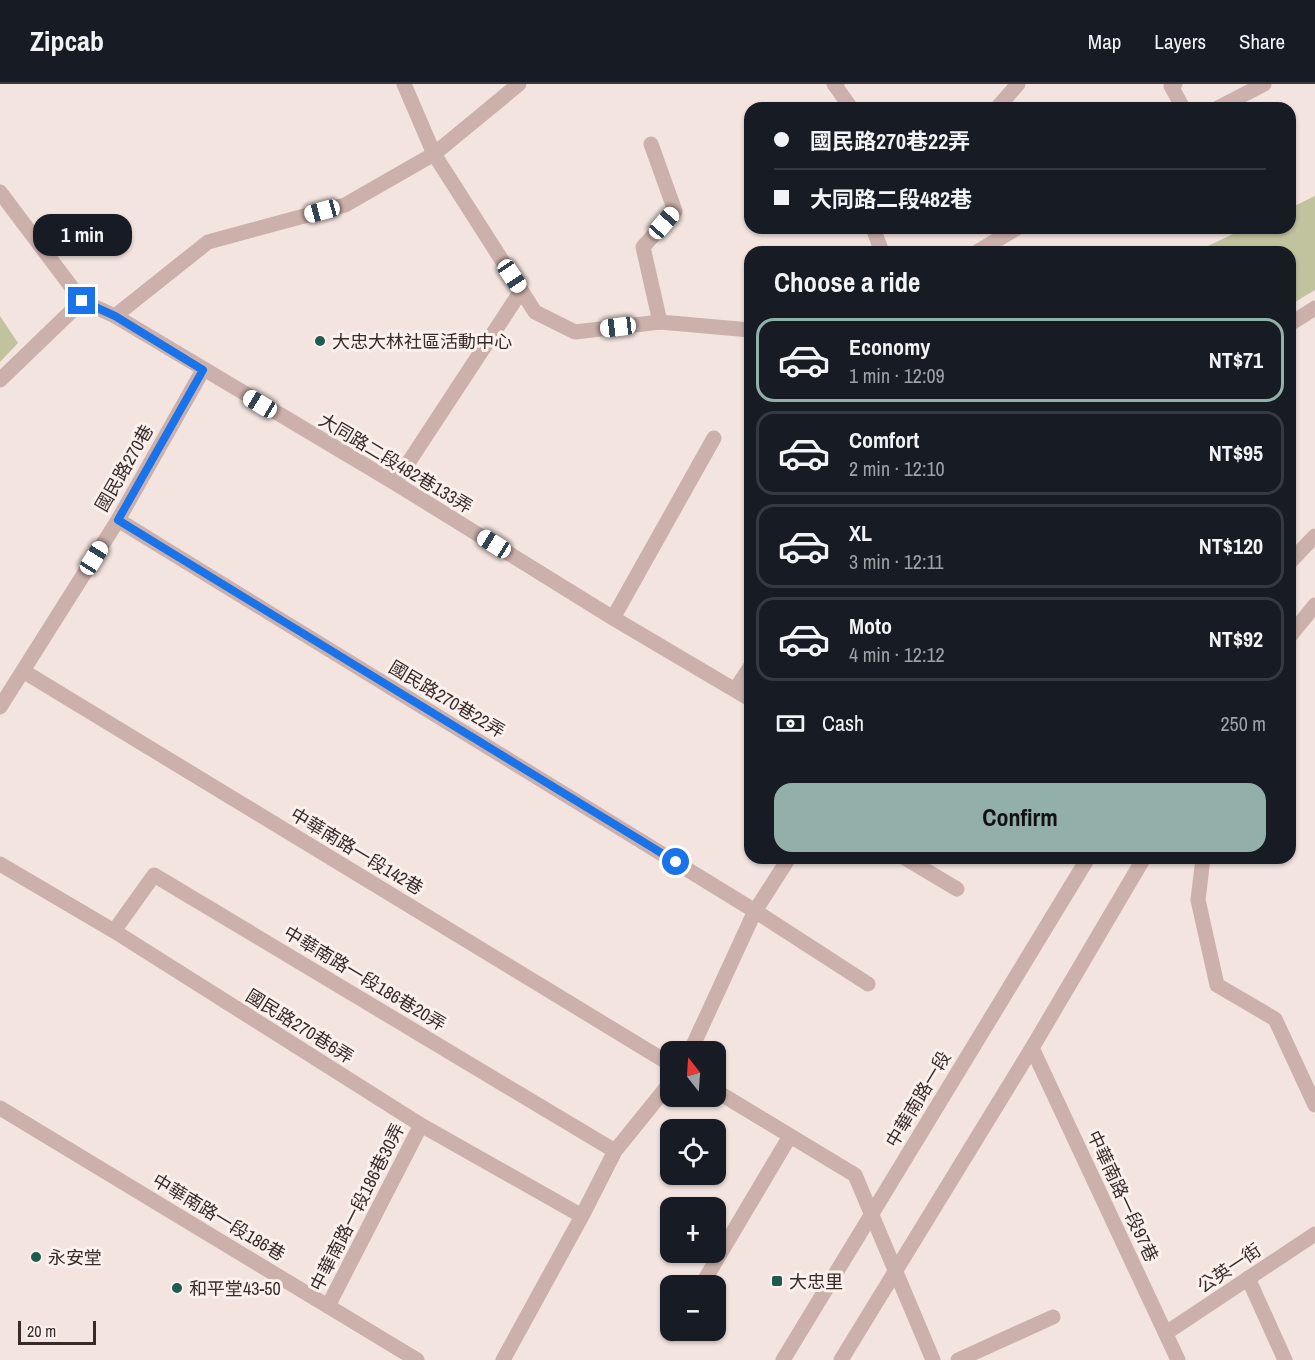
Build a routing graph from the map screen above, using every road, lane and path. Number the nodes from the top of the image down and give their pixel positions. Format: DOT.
graph roads {
  1 [pos="404,84"];
  2 [pos="519,84"];
  3 [pos="835,84"];
  4 [pos="1018,84"];
  5 [pos="1264,84"];
  6 [pos="1172,85"];
  7 [pos="847,102"];
  8 [pos="1002,102"];
  9 [pos="1180,102"];
  10 [pos="1230,102"];
  11 [pos="651,144"];
  12 [pos="434,154"];
  13 [pos="0,192"];
  14 [pos="1007,234"];
  15 [pos="987,246"];
  16 [pos="522,291"];
  17 [pos="82,301"];
  18 [pos="1315,308"];
  19 [pos="115,316"];
  20 [pos="1296,320"];
  21 [pos="660,322"];
  22 [pos="744,329"];
  23 [pos="203,370"];
  24 [pos="0,380"];
  25 [pos="714,438"];
  26 [pos="395,483"];
  27 [pos="118,520"];
  28 [pos="1315,536"];
  29 [pos="1296,556"];
  30 [pos="1315,604"];
  31 [pos="613,618"];
  32 [pos="1296,628"];
  33 [pos="23,671"];
  34 [pos="744,676"];
  35 [pos="735,690"];
  36 [pos="744,695"];
  37 [pos="0,707"];
  38 [pos="0,864"];
  39 [pos="785,864"];
  40 [pos="915,864"];
  41 [pos="1084,864"];
  42 [pos="1140,864"];
  43 [pos="1202,864"];
  44 [pos="957,889"];
  45 [pos="755,910"];
  46 [pos="114,931"];
  47 [pos="868,984"];
  48 [pos="695,1041"];
  49 [pos="1032,1048"];
  50 [pos="660,1058"];
  51 [pos="660,1095"];
  52 [pos="726,1097"];
  53 [pos="1315,1105"];
  54 [pos="0,1108"];
  55 [pos="421,1125"];
  56 [pos="790,1136"];
  57 [pos="615,1151"];
  58 [pos="871,1213"];
  59 [pos="582,1216"];
  60 [pos="1315,1234"];
  61 [pos="895,1270"];
  62 [pos="708,1275"];
  63 [pos="1248,1278"];
  64 [pos="328,1306"];
  65 [pos="1053,1317"];
  66 [pos="1166,1333"];
  67 [pos="417,1360"];
  68 [pos="503,1360"];
  69 [pos="783,1360"];
  70 [pos="841,1360"];
  71 [pos="933,1360"];
  72 [pos="958,1360"];
  73 [pos="1178,1360"];
  74 [pos="1285,1360"];
  1 -- 12 [label="street"];
  2 -- 12 [label="street"];
  3 -- 7 [label="street"];
  4 -- 8 [label="street"];
  5 -- 10 [label="street"];
  6 -- 9 [label="street"];
  11 -- 21 [label="street"];
  12 -- 16 [label="street"];
  12 -- 19 [label="street"];
  13 -- 17 [label="street"];
  14 -- 15 [label="street"];
  16 -- 21 [label="street"];
  16 -- 26 [label="street"];
  17 -- 19 [label="street, 大同路二段482巷133弄"];
  17 -- 24 [label="street"];
  18 -- 20 [label="street"];
  19 -- 23 [label="street, 大同路二段482巷133弄"];
  21 -- 22 [label="street"];
  23 -- 26 [label="street, 大同路二段482巷133弄"];
  23 -- 27 [label="street, 國民路270巷"];
  25 -- 31 [label="street"];
  26 -- 31 [label="street, 大同路二段482巷133弄"];
  27 -- 33 [label="street, 國民路270巷"];
  27 -- 45 [label="street, 國民路270巷22弄"];
  28 -- 29 [label="street"];
  30 -- 32 [label="street"];
  31 -- 35 [label="street, 大同路二段482巷133弄"];
  33 -- 37 [label="street, 國民路270巷"];
  33 -- 50 [label="street, 中華南路一段142巷"];
  34 -- 35 [label="street"];
  35 -- 36 [label="street, 大同路二段482巷133弄"];
  38 -- 46 [label="street, 國民路270巷6弄"];
  39 -- 45 [label="street"];
  40 -- 44 [label="street"];
  41 -- 58 [label="street, 中華南路一段"];
  42 -- 49 [label="street"];
  43 -- 53 [label="street"];
  45 -- 47 [label="street, 國民路270巷22弄"];
  45 -- 48 [label="street"];
  46 -- 55 [label="street, 國民路270巷6弄"];
  46 -- 57 [label="street, 中華南路一段186巷20弄"];
  49 -- 61 [label="street"];
  49 -- 66 [label="street, 中華南路一段97巷"];
  51 -- 57 [label="street"];
  52 -- 56 [label="street"];
  54 -- 64 [label="street, 中華南路一段186巷"];
  55 -- 59 [label="street, 國民路270巷6弄"];
  55 -- 64 [label="street, 中華南路一段186巷30弄"];
  56 -- 58 [label="street"];
  56 -- 62 [label="street"];
  57 -- 59 [label="street"];
  58 -- 61 [label="street"];
  58 -- 69 [label="street, 中華南路一段"];
  59 -- 68 [label="street"];
  60 -- 63 [label="street, 公英一街"];
  61 -- 70 [label="street"];
  61 -- 71 [label="street"];
  63 -- 66 [label="street, 公英一街"];
  63 -- 74 [label="street"];
  64 -- 67 [label="street, 中華南路一段186巷"];
  65 -- 72 [label="street"];
  66 -- 73 [label="street, 中華南路一段97巷"];
}
